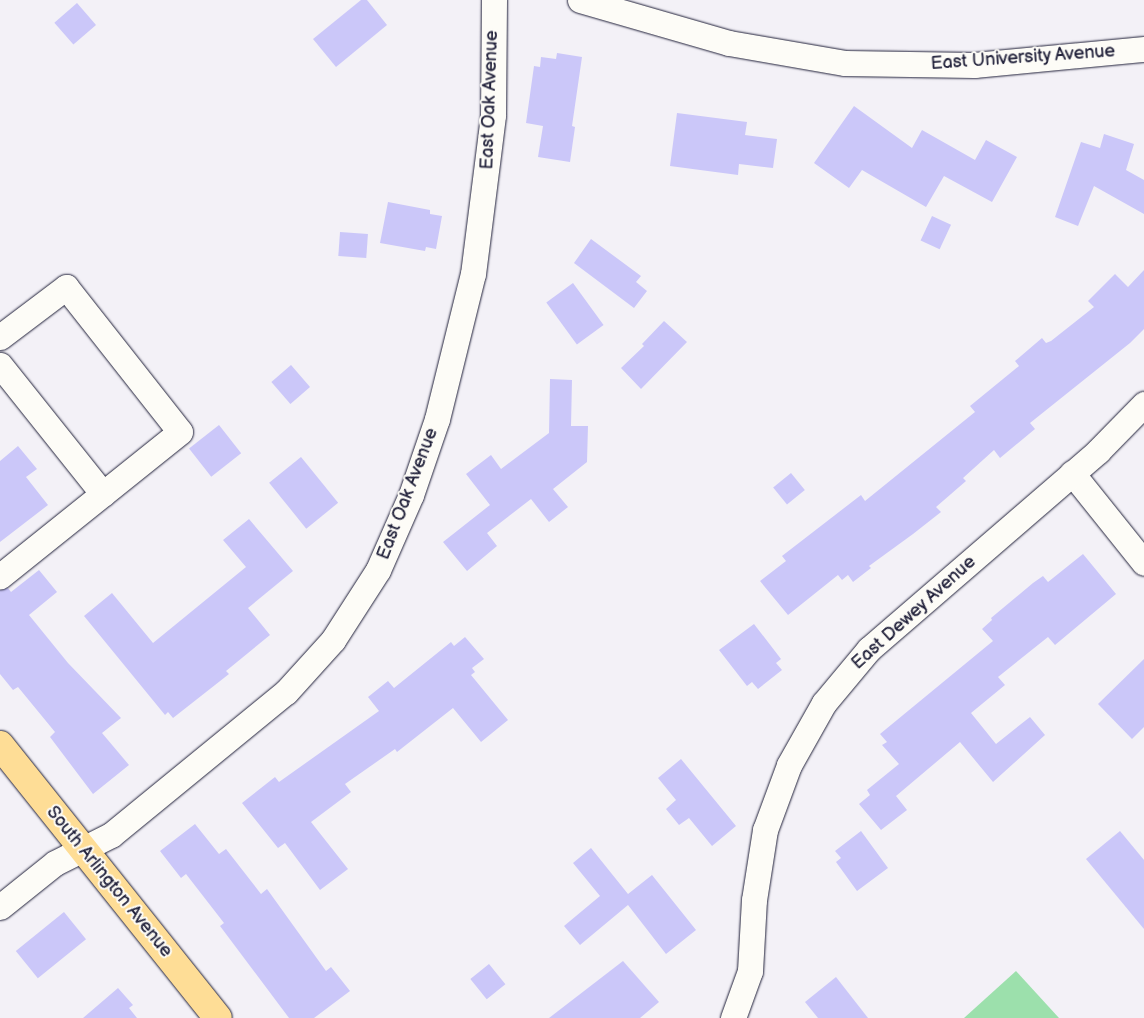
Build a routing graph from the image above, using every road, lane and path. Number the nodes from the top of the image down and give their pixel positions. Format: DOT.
graph roads {
  1 [pos="494,0"];
  2 [pos="580,0"];
  3 [pos="1144,49"];
  4 [pos="0,337"];
  5 [pos="0,365"];
  6 [pos="1144,404"];
  7 [pos="1072,473"];
  8 [pos="103,494"];
  9 [pos="1144,562"];
  10 [pos="0,576"];
  11 [pos="0,746"];
  12 [pos="82,848"];
  13 [pos="0,907"];
  14 [pos="218,1018"];
  15 [pos="733,1018"];
  1 -- 12 [label="street, East Oak Avenue"];
  2 -- 3 [label="street, East University Avenue"];
  4 -- 8 [label="street"];
  5 -- 8 [label="street"];
  6 -- 7 [label="street, East Dewey Avenue"];
  7 -- 9 [label="street"];
  7 -- 15 [label="street, East Dewey Avenue"];
  8 -- 10 [label="street"];
  11 -- 12 [label="main road, South Arlington Avenue"];
  12 -- 13 [label="street, East Oak Avenue"];
  12 -- 14 [label="main road, South Arlington Avenue"];
}
